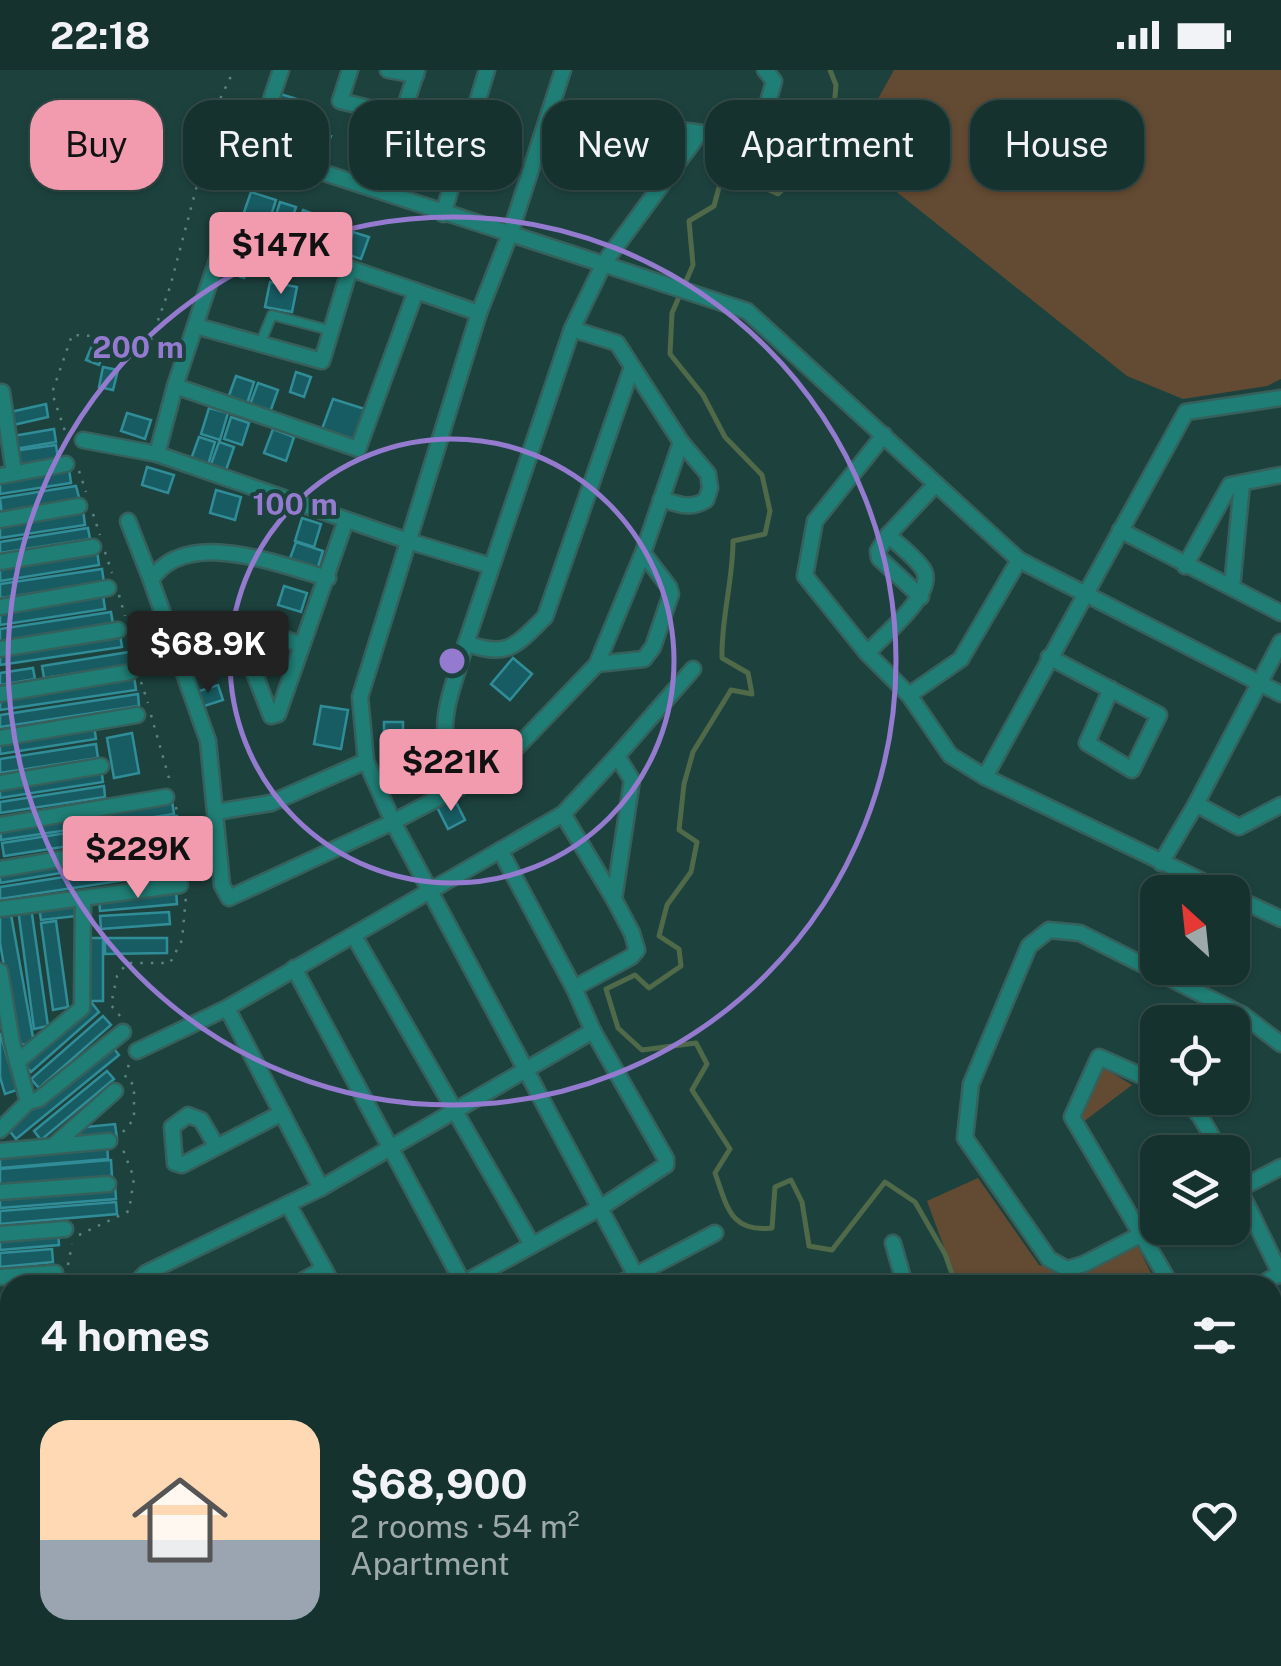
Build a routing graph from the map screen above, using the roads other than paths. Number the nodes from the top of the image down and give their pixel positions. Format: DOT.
graph roads {
  1 [pos="281,70"];
  2 [pos="350,70"];
  3 [pos="388,70"];
  4 [pos="486,70"];
  5 [pos="563,70"];
  6 [pos="765,70"];
  7 [pos="416,72"];
  8 [pos="553,100"];
  9 [pos="685,132"];
  10 [pos="699,134"];
  11 [pos="542,135"];
  12 [pos="444,214"];
  13 [pos="510,234"];
  14 [pos="604,263"];
  15 [pos="350,268"];
  16 [pos="416,291"];
  17 [pos="479,313"];
  18 [pos="196,326"];
  19 [pos="572,329"];
  20 [pos="329,330"];
  21 [pos="260,344"];
  22 [pos="632,366"];
  23 [pos="175,386"];
  24 [pos="2,392"];
  25 [pos="1281,398"];
  26 [pos="884,435"];
  27 [pos="84,440"];
  28 [pos="681,442"];
  29 [pos="157,454"];
  30 [pos="66,464"];
  31 [pos="7,475"];
  32 [pos="1281,475"];
  33 [pos="1242,483"];
  34 [pos="936,484"];
  35 [pos="662,498"];
  36 [pos="79,506"];
  37 [pos="0,520"];
  38 [pos="128,520"];
  39 [pos="346,520"];
  40 [pos="1120,530"];
  41 [pos="888,535"];
  42 [pos="408,541"];
  43 [pos="92,547"];
  44 [pos="643,553"];
  45 [pos="1019,560"];
  46 [pos="0,562"];
  47 [pos="491,566"];
  48 [pos="1185,566"];
  49 [pos="328,578"];
  50 [pos="151,580"];
  51 [pos="1232,587"];
  52 [pos="108,588"];
  53 [pos="1086,594"];
  54 [pos="921,597"];
  55 [pos="0,607"];
  56 [pos="1281,613"];
  57 [pos="118,630"];
  58 [pos="1281,642"];
  59 [pos="466,643"];
  60 [pos="302,645"];
  61 [pos="0,650"];
  62 [pos="868,652"];
  63 [pos="1049,657"];
  64 [pos="597,664"];
  65 [pos="693,669"];
  66 [pos="130,672"];
  67 [pos="1260,685"];
  68 [pos="1111,689"];
  69 [pos="0,694"];
  70 [pos="1281,694"];
  71 [pos="909,695"];
  72 [pos="137,715"];
  73 [pos="0,738"];
  74 [pos="616,756"];
  75 [pos="366,761"];
  76 [pos="102,766"];
  77 [pos="984,778"];
  78 [pos="0,783"];
  79 [pos="459,788"];
  80 [pos="166,796"];
  81 [pos="1196,804"];
  82 [pos="1281,805"];
  83 [pos="216,812"];
  84 [pos="563,814"];
  85 [pos="393,822"];
  86 [pos="0,825"];
  87 [pos="176,840"];
  88 [pos="500,850"];
  89 [pos="1161,863"];
  90 [pos="0,869"];
  91 [pos="1187,875"];
  92 [pos="180,885"];
  93 [pos="428,890"];
  94 [pos="83,898"];
  95 [pos="614,899"];
  96 [pos="1250,902"];
  97 [pos="0,910"];
  98 [pos="1278,912"];
  99 [pos="354,936"];
  100 [pos="294,968"];
  101 [pos="0,972"];
  102 [pos="574,988"];
  103 [pos="227,1008"];
  104 [pos="593,1031"];
  105 [pos="123,1032"];
  106 [pos="1281,1044"];
  107 [pos="136,1051"];
  108 [pos="17,1062"];
  109 [pos="525,1070"];
  110 [pos="1140,1075"];
  111 [pos="115,1091"];
  112 [pos="28,1102"];
  113 [pos="456,1109"];
  114 [pos="282,1113"];
  115 [pos="0,1130"];
  116 [pos="109,1141"];
  117 [pos="53,1146"];
  118 [pos="216,1147"];
  119 [pos="392,1147"];
  120 [pos="0,1151"];
  121 [pos="1281,1168"];
  122 [pos="1250,1183"];
  123 [pos="108,1184"];
  124 [pos="321,1188"];
  125 [pos="0,1192"];
  126 [pos="288,1204"];
  127 [pos="600,1208"];
  128 [pos="1250,1209"];
  129 [pos="65,1229"];
  130 [pos="1140,1231"];
  131 [pos="716,1232"];
  132 [pos="0,1234"];
  133 [pos="1140,1235"];
  134 [pos="532,1243"];
  135 [pos="893,1243"];
  136 [pos="1148,1245"];
  137 [pos="324,1269"];
  138 [pos="55,1273"];
  139 [pos="1281,1274"];
  140 [pos="18,1275"];
  141 [pos="145,1275"];
  142 [pos="313,1275"];
  143 [pos="327,1275"];
  144 [pos="457,1275"];
  145 [pos="477,1275"];
  146 [pos="635,1275"];
  147 [pos="646,1275"];
  148 [pos="902,1275"];
  149 [pos="1165,1275"];
  1 -- 12 [label="street"];
  2 -- 7 [label="street"];
  3 -- 7 [label="street"];
  4 -- 12 [label="street"];
  5 -- 8 [label="street"];
  6 -- 10 [label="street"];
  9 -- 10 [label="street"];
  10 -- 14 [label="street"];
  11 -- 13 [label="street"];
  12 -- 13 [label="street"];
  13 -- 14 [label="street"];
  13 -- 17 [label="street"];
  14 -- 19 [label="street"];
  14 -- 26 [label="street"];
  15 -- 16 [label="street"];
  15 -- 18 [label="street"];
  15 -- 20 [label="street"];
  16 -- 17 [label="street"];
  16 -- 23 [label="street"];
  17 -- 42 [label="street"];
  18 -- 21 [label="street"];
  18 -- 23 [label="street"];
  19 -- 22 [label="street"];
  19 -- 47 [label="street"];
  20 -- 21 [label="lane"];
  20 -- 21 [label="street"];
  22 -- 28 [label="street"];
  22 -- 59 [label="street"];
  23 -- 29 [label="street"];
  24 -- 31 [label="street"];
  25 -- 40 [label="street"];
  26 -- 34 [label="street"];
  26 -- 62 [label="street"];
  27 -- 29 [label="street"];
  28 -- 35 [label="street"];
  28 -- 35 [label="street"];
  29 -- 39 [label="street"];
  30 -- 31 [label="street"];
  32 -- 33 [label="street"];
  33 -- 48 [label="street"];
  33 -- 51 [label="street"];
  34 -- 41 [label="street"];
  34 -- 45 [label="street"];
  35 -- 44 [label="street"];
  36 -- 37 [label="street"];
  38 -- 50 [label="street"];
  39 -- 42 [label="street"];
  39 -- 49 [label="street"];
  40 -- 48 [label="street"];
  40 -- 53 [label="street"];
  41 -- 54 [label="street"];
  41 -- 54 [label="street"];
  42 -- 47 [label="street"];
  42 -- 75 [label="street"];
  43 -- 46 [label="street"];
  44 -- 64 [label="street"];
  44 -- 64 [label="street"];
  45 -- 53 [label="street"];
  45 -- 71 [label="street"];
  47 -- 59 [label="street"];
  48 -- 51 [label="street"];
  49 -- 50 [label="street"];
  49 -- 60 [label="street"];
  50 -- 83 [label="street"];
  51 -- 56 [label="street"];
  52 -- 55 [label="street"];
  53 -- 63 [label="street"];
  53 -- 67 [label="street"];
  54 -- 62 [label="street"];
  57 -- 61 [label="street"];
  58 -- 67 [label="street"];
  59 -- 79 [label="street"];
  60 -- 60 [label="street"];
  62 -- 71 [label="street"];
  63 -- 68 [label="street"];
  63 -- 77 [label="street"];
  64 -- 79 [label="street"];
  65 -- 74 [label="street"];
  66 -- 69 [label="street"];
  67 -- 70 [label="street"];
  67 -- 81 [label="street"];
  68 -- 68 [label="street"];
  71 -- 77 [label="street"];
  72 -- 73 [label="street"];
  74 -- 84 [label="street"];
  74 -- 95 [label="street"];
  75 -- 83 [label="street"];
  75 -- 85 [label="street"];
  76 -- 78 [label="street"];
  77 -- 89 [label="street"];
  79 -- 85 [label="street"];
  80 -- 86 [label="street"];
  81 -- 82 [label="street"];
  81 -- 89 [label="street"];
  83 -- 85 [label="street"];
  84 -- 88 [label="street"];
  84 -- 95 [label="street"];
  85 -- 93 [label="street"];
  87 -- 90 [label="street"];
  88 -- 93 [label="street"];
  88 -- 102 [label="street"];
  89 -- 91 [label="street"];
  92 -- 94 [label="street"];
  93 -- 99 [label="street"];
  93 -- 109 [label="street"];
  94 -- 97 [label="street"];
  94 -- 108 [label="street"];
  95 -- 102 [label="street"];
  96 -- 98 [label="street"];
  99 -- 100 [label="street"];
  99 -- 113 [label="street"];
  100 -- 103 [label="street"];
  100 -- 119 [label="street"];
  101 -- 108 [label="street"];
  102 -- 104 [label="street"];
  103 -- 107 [label="street"];
  103 -- 114 [label="street"];
  104 -- 109 [label="street"];
  104 -- 127 [label="street"];
  105 -- 112 [label="street"];
  106 -- 133 [label="street"];
  108 -- 112 [label="street"];
  109 -- 113 [label="street"];
  109 -- 127 [label="street"];
  110 -- 130 [label="street"];
  111 -- 117 [label="street"];
  112 -- 115 [label="street"];
  113 -- 119 [label="street"];
  113 -- 134 [label="street"];
  114 -- 118 [label="street"];
  114 -- 124 [label="street"];
  116 -- 117 [label="street"];
  117 -- 120 [label="street"];
  119 -- 124 [label="street"];
  119 -- 144 [label="street"];
  121 -- 122 [label="street"];
  123 -- 125 [label="street"];
  124 -- 126 [label="street"];
  126 -- 137 [label="street"];
  126 -- 141 [label="street"];
  127 -- 134 [label="street"];
  127 -- 146 [label="street"];
  128 -- 139 [label="street"];
  129 -- 132 [label="street"];
  131 -- 147 [label="street"];
  134 -- 145 [label="street"];
  135 -- 148 [label="street"];
  136 -- 149 [label="street"];
  137 -- 142 [label="street"];
  137 -- 143 [label="street"];
  138 -- 140 [label="street"];
}
